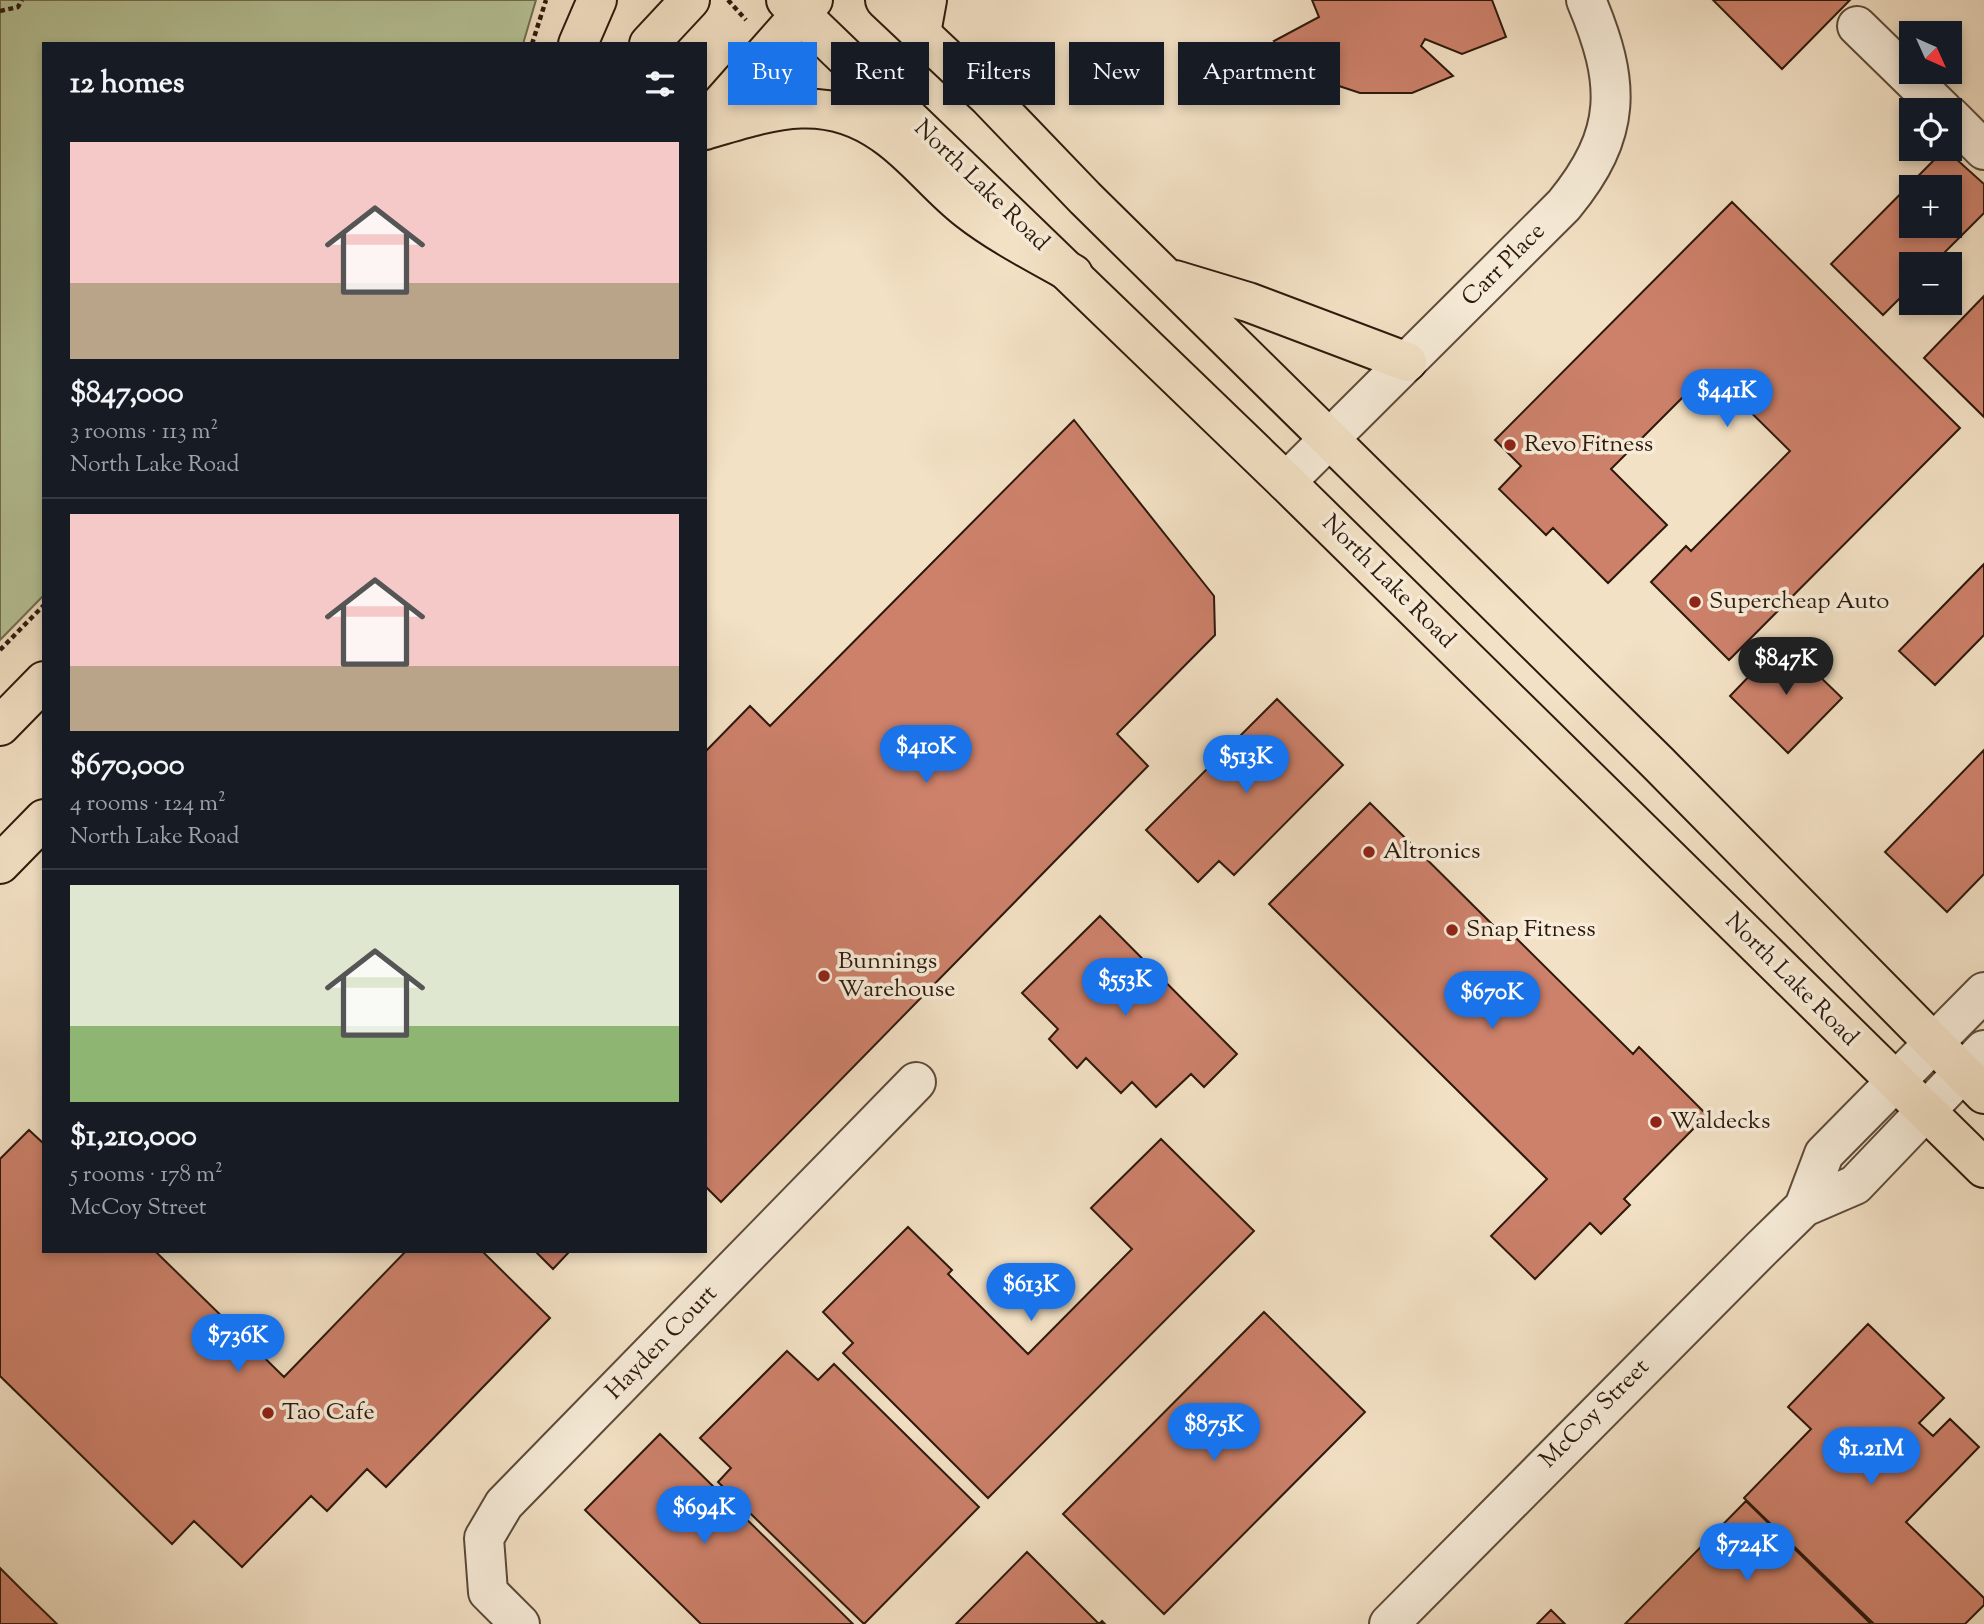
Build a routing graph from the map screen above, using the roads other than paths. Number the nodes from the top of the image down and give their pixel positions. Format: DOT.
graph roads {
  1 [pos="597,0"];
  2 [pos="690,0"];
  3 [pos="885,0"];
  4 [pos="1586,0"];
  5 [pos="800,5"];
  6 [pos="924,16"];
  7 [pos="1857,26"];
  8 [pos="579,42"];
  9 [pos="651,42"];
  10 [pos="1931,98"];
  11 [pos="707,120"];
  12 [pos="1962,128"];
  13 [pos="707,129"];
  14 [pos="1984,150"];
  15 [pos="1073,274"];
  16 [pos="1170,278"];
  17 [pos="1407,362"];
  18 [pos="1330,438"];
  19 [pos="1286,482"];
  20 [pos="42,683"];
  21 [pos="0,726"];
  22 [pos="42,822"];
  23 [pos="0,864"];
  24 [pos="1984,992"];
  25 [pos="1932,1042"];
  26 [pos="1977,1072"];
  27 [pos="916,1082"];
  28 [pos="1894,1082"];
  29 [pos="1926,1112"];
  30 [pos="1984,1168"];
  31 [pos="1804,1207"];
  32 [pos="520,1624"];
  33 [pos="1389,1624"];
  1 -- 8 [label="main road"];
  2 -- 9 [label="main road"];
  3 -- 6 [label="main road"];
  4 -- 17 [label="street, Carr Place"];
  5 -- 11 [label="main road"];
  5 -- 15 [label="main road, North Lake Road"];
  6 -- 16 [label="main road"];
  7 -- 10 [label="street"];
  12 -- 14 [label="street"];
  13 -- 15 [label="main road"];
  15 -- 19 [label="main road, North Lake Road"];
  16 -- 17 [label="main road"];
  16 -- 18 [label="main road"];
  17 -- 18 [label="street, Carr Place"];
  18 -- 19 [label="street, Carr Place"];
  18 -- 25 [label="main road"];
  19 -- 28 [label="main road, North Lake Road"];
  20 -- 21 [label="main road"];
  22 -- 23 [label="main road"];
  24 -- 25 [label="street, McCoy Street"];
  25 -- 26 [label="main road"];
  25 -- 28 [label="street, McCoy Street"];
  26 -- 29 [label="street, McCoy Street"];
  27 -- 32 [label="street, Hayden Court"];
  28 -- 29 [label="main road, North Lake Road"];
  28 -- 31 [label="street, McCoy Street"];
  29 -- 30 [label="main road, North Lake Road"];
  29 -- 31 [label="street, McCoy Street"];
  31 -- 33 [label="street, McCoy Street"];
}
